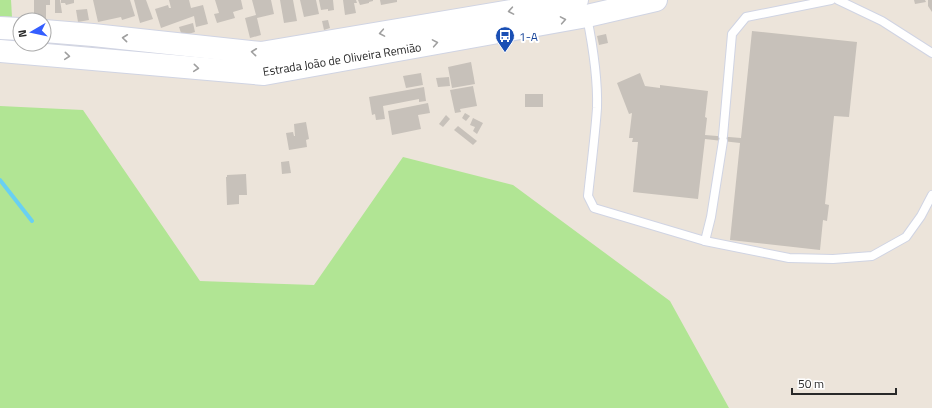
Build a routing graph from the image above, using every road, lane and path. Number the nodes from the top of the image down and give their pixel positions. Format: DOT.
graph roads {
  1 [pos="656,0"];
  2 [pos="831,0"];
  3 [pos="838,0"];
  4 [pos="582,8"];
  5 [pos="0,28"];
  6 [pos="12,29"];
  7 [pos="52,32"];
  8 [pos="0,50"];
  9 [pos="932,53"];
  10 [pos="932,196"];
  11 [pos="705,241"];
  1 -- 4 [label="main road, Estrada João de Oliveira Remião"];
  2 -- 11 [label="lane"];
  3 -- 9 [label="lane"];
  4 -- 7 [label="main road, Estrada João de Oliveira Remião, one-way"];
  8 -- 4 [label="main road, Estrada João de Oliveira Remião, one-way"];
  4 -- 11 [label="lane"];
  5 -- 6 [label="main road"];
  10 -- 11 [label="lane"];
}
